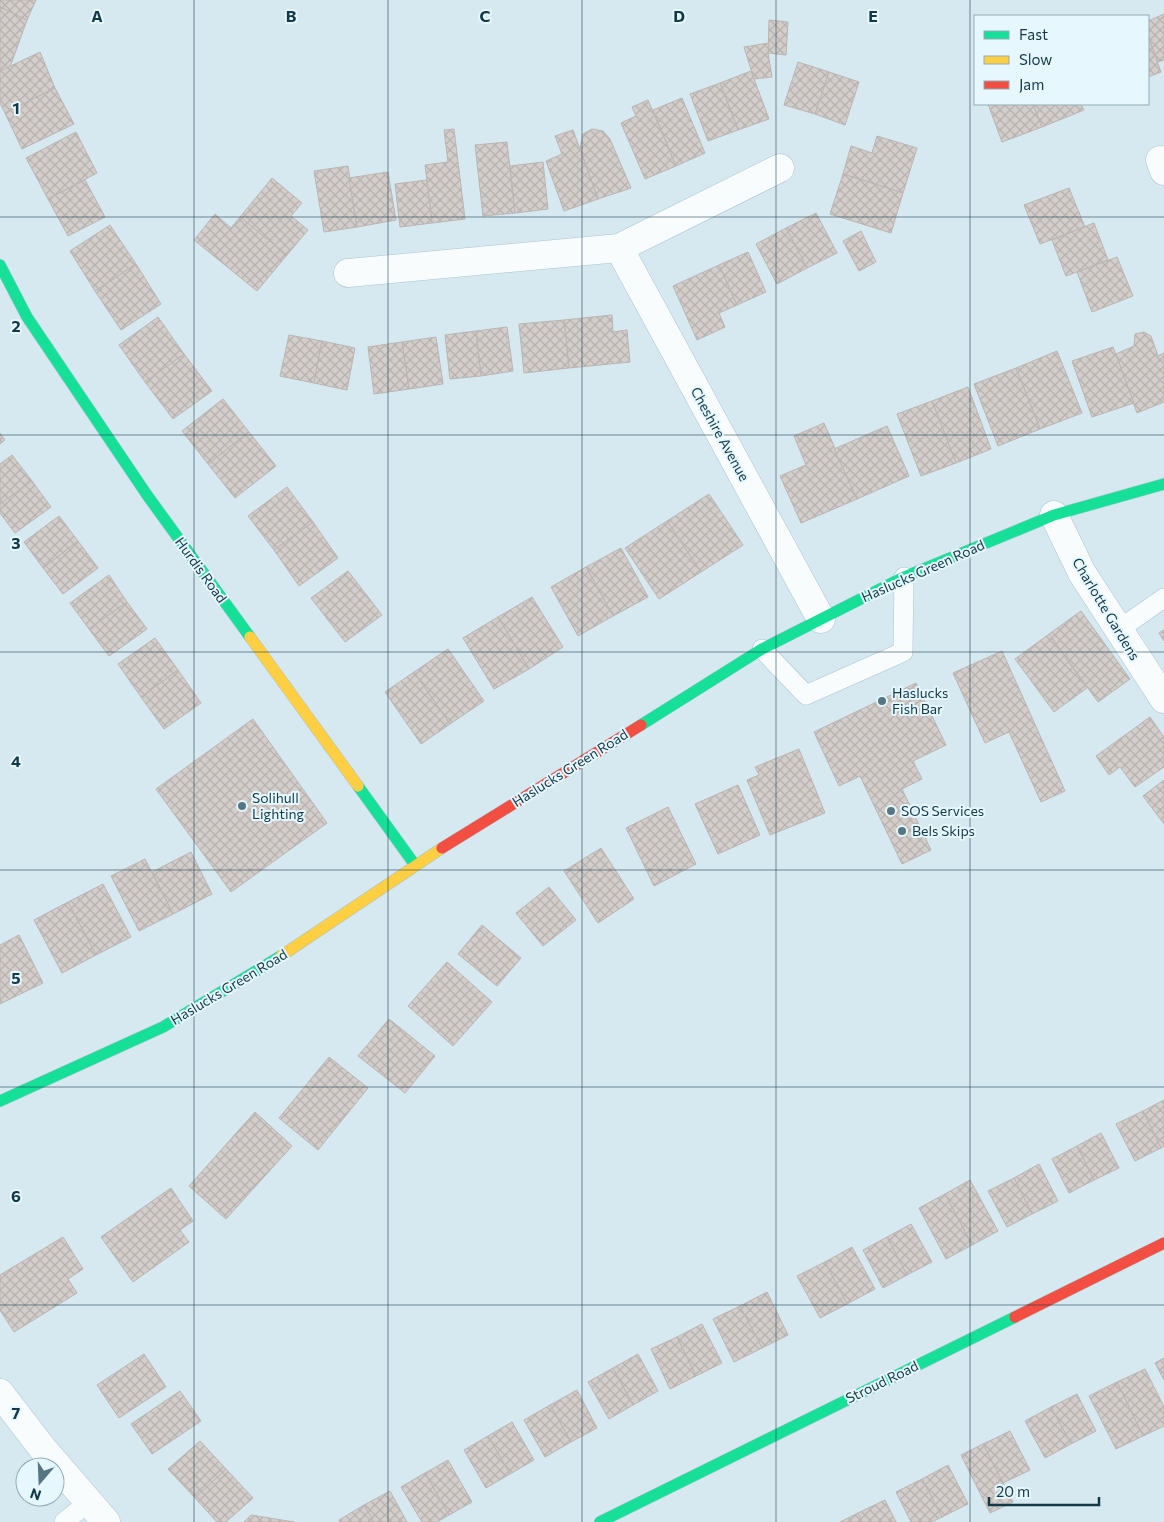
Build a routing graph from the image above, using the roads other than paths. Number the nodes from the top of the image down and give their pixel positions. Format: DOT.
graph roads {
  1 [pos="780,168"];
  2 [pos="619,248"];
  3 [pos="0,265"];
  4 [pos="348,273"];
  5 [pos="1164,484"];
  6 [pos="1054,515"];
  7 [pos="904,577"];
  8 [pos="1164,598"];
  9 [pos="821,619"];
  10 [pos="1118,630"];
  11 [pos="762,649"];
  12 [pos="1164,699"];
  13 [pos="415,865"];
  14 [pos="0,1101"];
  15 [pos="1164,1243"];
  16 [pos="0,1393"];
  17 [pos="89,1502"];
  18 [pos="64,1522"];
  19 [pos="106,1522"];
  20 [pos="600,1522"];
  1 -- 2 [label="street"];
  2 -- 4 [label="street"];
  2 -- 9 [label="street, Cheshire Avenue"];
  3 -- 13 [label="street, Hurdis Road"];
  5 -- 6 [label="street, Haslucks Green Road"];
  6 -- 7 [label="street, Haslucks Green Road"];
  6 -- 10 [label="street, Charlotte Gardens"];
  7 -- 9 [label="street, Haslucks Green Road"];
  7 -- 11 [label="lane"];
  8 -- 10 [label="lane"];
  9 -- 11 [label="street, Haslucks Green Road"];
  10 -- 12 [label="street, Charlotte Gardens"];
  11 -- 13 [label="street, Haslucks Green Road"];
  13 -- 14 [label="street, Haslucks Green Road"];
  15 -- 20 [label="street, Stroud Road"];
  16 -- 17 [label="street"];
  17 -- 18 [label="lane"];
  17 -- 19 [label="street"];
}
